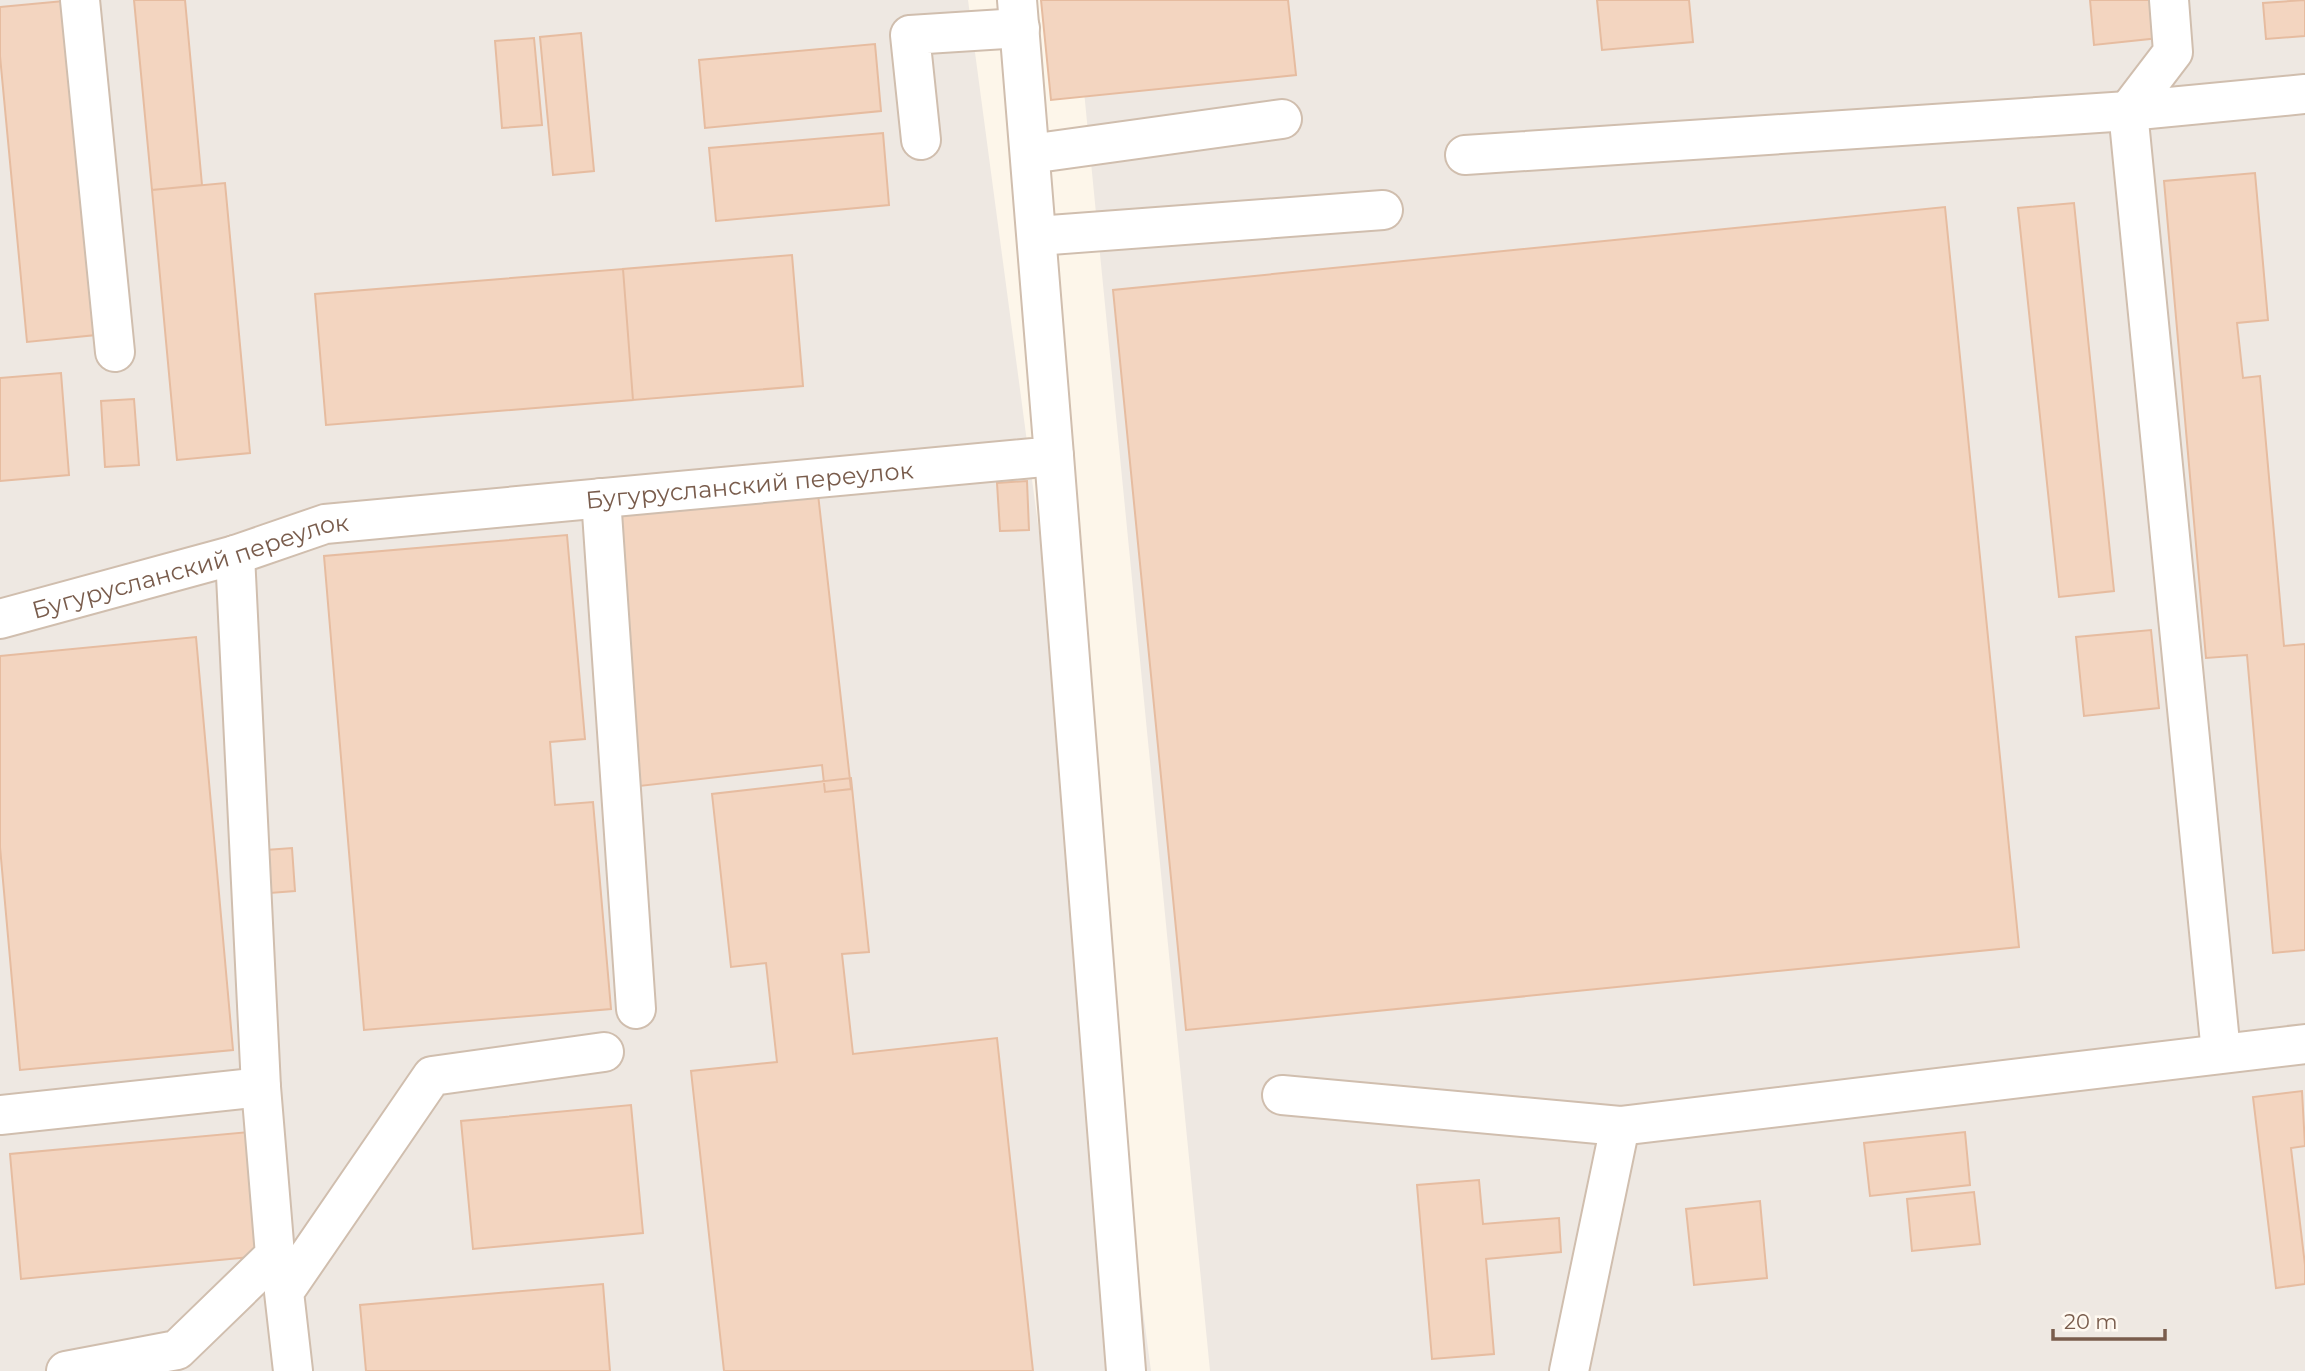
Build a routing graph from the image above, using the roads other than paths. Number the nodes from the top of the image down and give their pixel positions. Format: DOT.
graph roads {
  1 [pos="80,0"];
  2 [pos="2169,0"];
  3 [pos="1019,14"];
  4 [pos="2305,94"];
  5 [pos="2128,111"];
  6 [pos="1282,119"];
  7 [pos="921,140"];
  8 [pos="1030,154"];
  9 [pos="1465,155"];
  10 [pos="1383,209"];
  11 [pos="1037,236"];
  12 [pos="115,352"];
  13 [pos="1054,456"];
  14 [pos="601,498"];
  15 [pos="235,555"];
  16 [pos="0,619"];
  17 [pos="636,1009"];
  18 [pos="2305,1044"];
  19 [pos="604,1052"];
  20 [pos="2221,1053"];
  21 [pos="261,1087"];
  22 [pos="1282,1095"];
  23 [pos="0,1115"];
  24 [pos="1620,1126"];
  25 [pos="66,1371"];
  26 [pos="293,1371"];
  27 [pos="1126,1371"];
  28 [pos="1569,1371"];
  1 -- 12 [label="street"];
  2 -- 5 [label="street"];
  3 -- 7 [label="street"];
  3 -- 8 [label="street"];
  4 -- 5 [label="street"];
  5 -- 9 [label="street"];
  5 -- 20 [label="street"];
  6 -- 8 [label="street"];
  8 -- 11 [label="street"];
  10 -- 11 [label="street"];
  11 -- 13 [label="street"];
  13 -- 14 [label="street, Бугурусланский переулок"];
  13 -- 27 [label="street"];
  14 -- 15 [label="street, Бугурусланский переулок"];
  14 -- 17 [label="street"];
  15 -- 16 [label="street, Бугурусланский переулок"];
  15 -- 21 [label="street"];
  18 -- 20 [label="street"];
  19 -- 26 [label="street"];
  20 -- 24 [label="street"];
  21 -- 23 [label="street"];
  21 -- 25 [label="street"];
  22 -- 24 [label="street"];
  24 -- 28 [label="street"];
}
